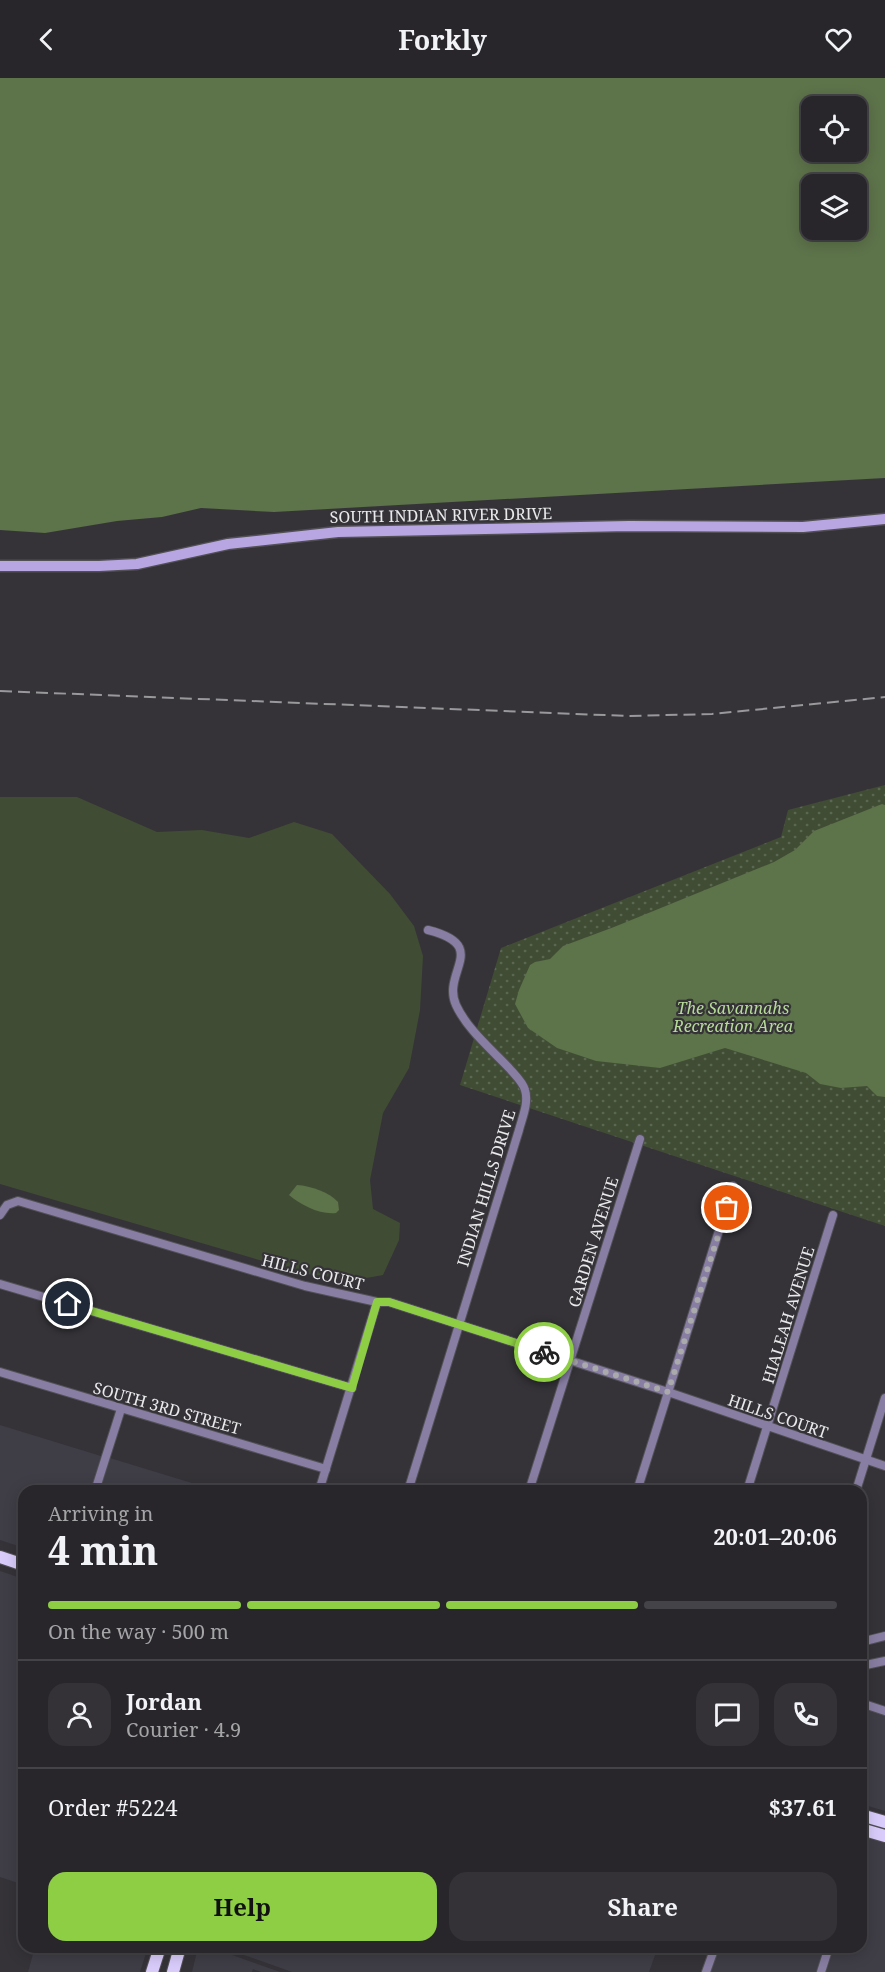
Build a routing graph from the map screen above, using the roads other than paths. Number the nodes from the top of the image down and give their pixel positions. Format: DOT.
graph roads {
  1 [pos="885,519"];
  2 [pos="0,566"];
  3 [pos="428,930"];
  4 [pos="640,1139"];
  5 [pos="734,1186"];
  6 [pos="0,1215"];
  7 [pos="833,1215"];
  8 [pos="0,1284"];
  9 [pos="377,1302"];
  10 [pos="459,1325"];
  11 [pos="570,1360"];
  12 [pos="0,1372"];
  13 [pos="352,1388"];
  14 [pos="668,1392"];
  15 [pos="885,1398"];
  16 [pos="121,1409"];
  17 [pos="767,1426"];
  18 [pos="866,1460"];
  19 [pos="885,1466"];
  20 [pos="326,1468"];
  21 [pos="97,1485"];
  22 [pos="321,1485"];
  23 [pos="410,1485"];
  24 [pos="531,1485"];
  25 [pos="639,1485"];
  26 [pos="749,1485"];
  27 [pos="858,1485"];
  28 [pos="0,1557"];
  29 [pos="18,1562"];
  30 [pos="885,1636"];
  31 [pos="867,1640"];
  32 [pos="885,1660"];
  33 [pos="867,1664"];
  34 [pos="867,1705"];
  35 [pos="885,1711"];
  36 [pos="867,1817"];
  37 [pos="885,1822"];
  38 [pos="867,1831"];
  39 [pos="885,1836"];
  40 [pos="158,1953"];
  41 [pos="713,1953"];
  42 [pos="827,1953"];
  43 [pos="152,1972"];
  44 [pos="706,1972"];
  45 [pos="821,1972"];
  1 -- 2 [label="main road, SOUTH INDIAN RIVER DRIVE"];
  3 -- 10 [label="street, INDIAN HILLS DRIVE"];
  4 -- 11 [label="street, GARDEN AVENUE"];
  5 -- 14 [label="street"];
  6 -- 9 [label="street, HILLS COURT"];
  7 -- 17 [label="street, HIALEAH AVENUE"];
  8 -- 13 [label="street"];
  9 -- 10 [label="street, HILLS COURT"];
  9 -- 13 [label="street"];
  10 -- 11 [label="street, HILLS COURT"];
  10 -- 23 [label="street, INDIAN HILLS DRIVE"];
  11 -- 14 [label="street, HILLS COURT"];
  11 -- 24 [label="street, GARDEN AVENUE"];
  12 -- 16 [label="street, SOUTH 3RD STREET"];
  13 -- 20 [label="street"];
  14 -- 17 [label="street, HILLS COURT"];
  14 -- 25 [label="street"];
  15 -- 18 [label="street"];
  16 -- 20 [label="street, SOUTH 3RD STREET"];
  16 -- 21 [label="street"];
  17 -- 18 [label="street, HILLS COURT"];
  17 -- 26 [label="street, HIALEAH AVENUE"];
  18 -- 19 [label="street, HILLS COURT"];
  18 -- 27 [label="street"];
  20 -- 22 [label="street"];
  28 -- 29 [label="main road"];
  30 -- 31 [label="street"];
  32 -- 33 [label="street"];
  34 -- 35 [label="street"];
  36 -- 37 [label="main road"];
  38 -- 39 [label="main road"];
  40 -- 43 [label="main road"];
  41 -- 44 [label="street"];
  42 -- 45 [label="street"];
}
